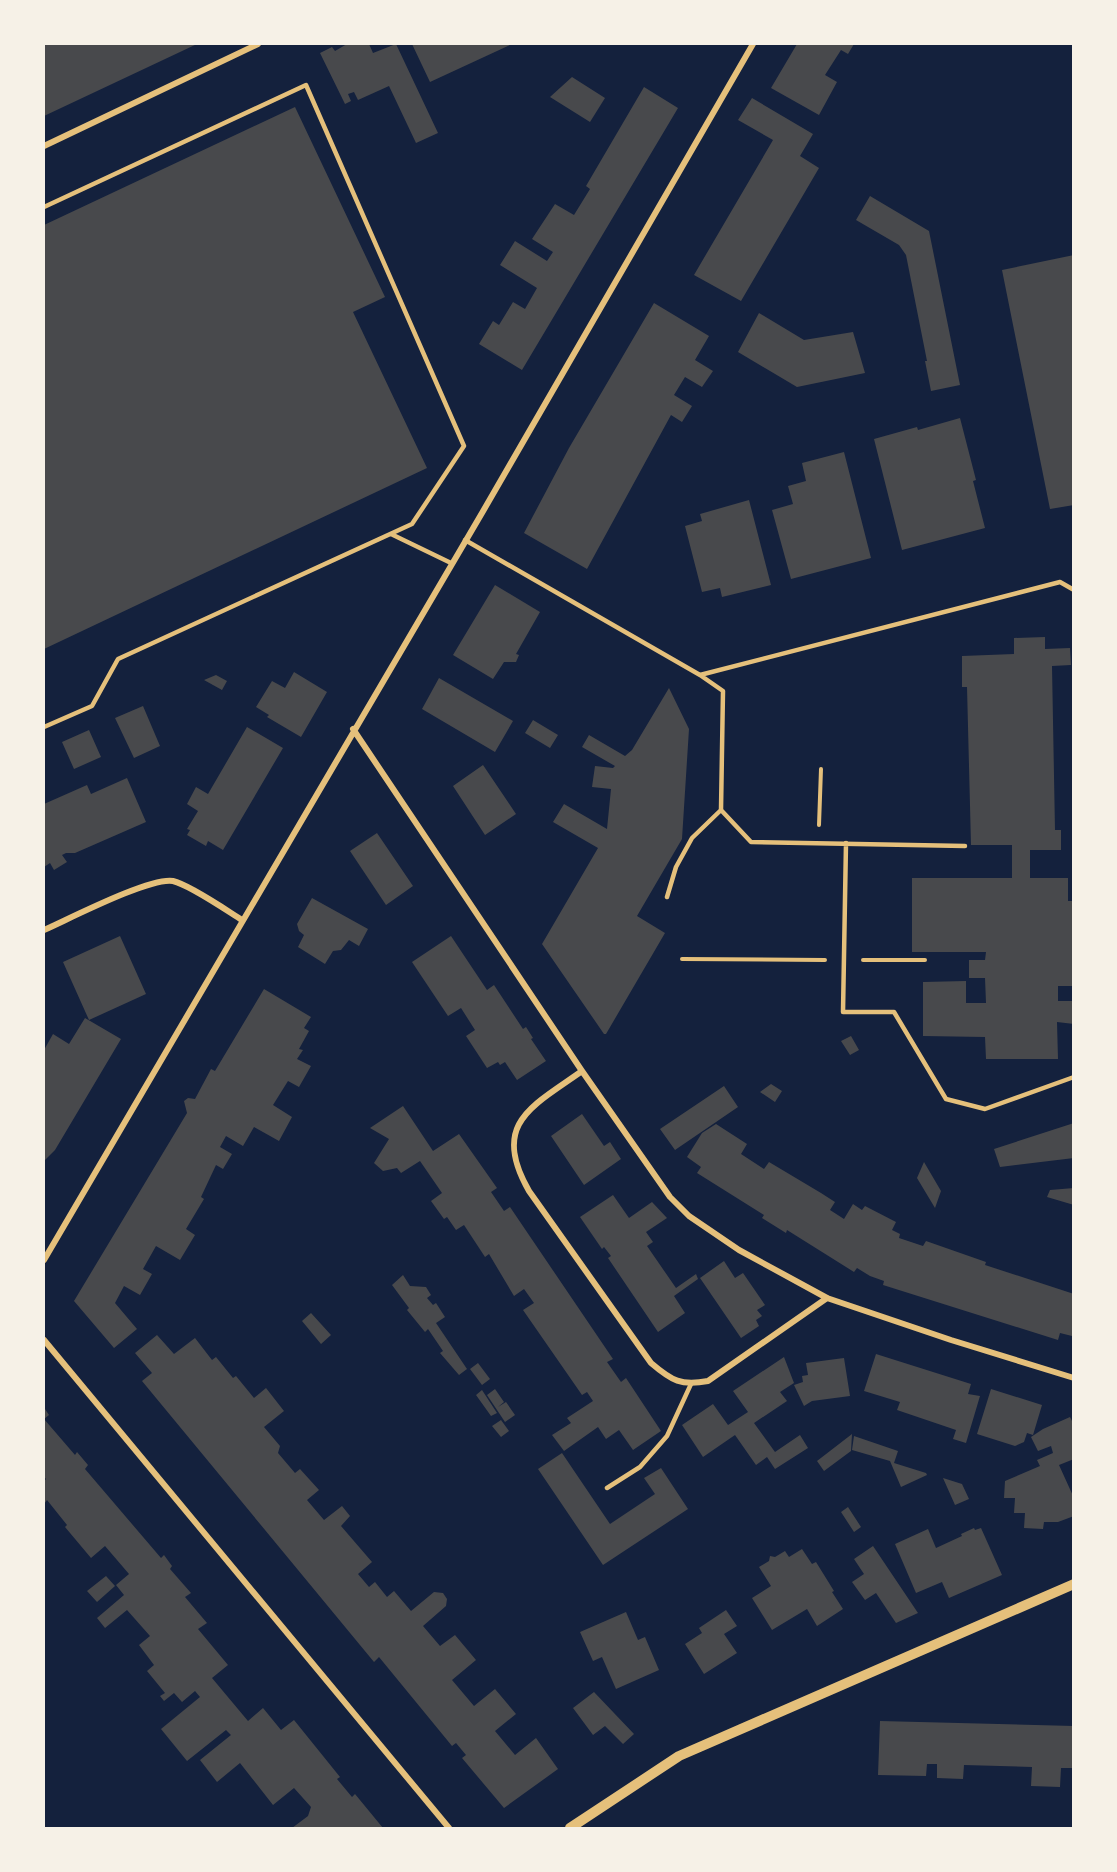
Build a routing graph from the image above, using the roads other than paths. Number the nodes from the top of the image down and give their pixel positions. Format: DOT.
graph roads {
  1 [pos="258,44"];
  2 [pos="753,44"];
  3 [pos="44,146"];
  4 [pos="44,207"];
  5 [pos="391,534"];
  6 [pos="465,540"];
  7 [pos="452,563"];
  8 [pos="1074,590"];
  9 [pos="700,675"];
  10 [pos="44,727"];
  11 [pos="353,729"];
  12 [pos="721,810"];
  13 [pos="846,843"];
  14 [pos="965,846"];
  15 [pos="667,897"];
  16 [pos="242,920"];
  17 [pos="44,930"];
  18 [pos="582,1071"];
  19 [pos="1074,1077"];
  20 [pos="44,1260"];
  21 [pos="826,1298"];
  22 [pos="44,1340"];
  23 [pos="1074,1378"];
  24 [pos="691,1384"];
  25 [pos="607,1488"];
  26 [pos="1074,1584"];
  27 [pos="449,1828"];
  28 [pos="570,1828"];
  1 -- 3 [label="street"];
  2 -- 6 [label="street"];
  4 -- 5 [label="lane"];
  5 -- 7 [label="lane"];
  5 -- 10 [label="lane"];
  6 -- 7 [label="street"];
  6 -- 9 [label="lane"];
  7 -- 11 [label="street"];
  8 -- 9 [label="lane"];
  9 -- 12 [label="lane"];
  11 -- 16 [label="street"];
  11 -- 18 [label="street"];
  12 -- 13 [label="lane"];
  12 -- 15 [label="lane"];
  13 -- 14 [label="lane"];
  13 -- 19 [label="lane"];
  16 -- 17 [label="street"];
  16 -- 20 [label="street"];
  18 -- 21 [label="street"];
  18 -- 24 [label="street"];
  21 -- 23 [label="street"];
  21 -- 24 [label="street"];
  22 -- 27 [label="street"];
  24 -- 25 [label="lane"];
  26 -- 28 [label="street"];
}
